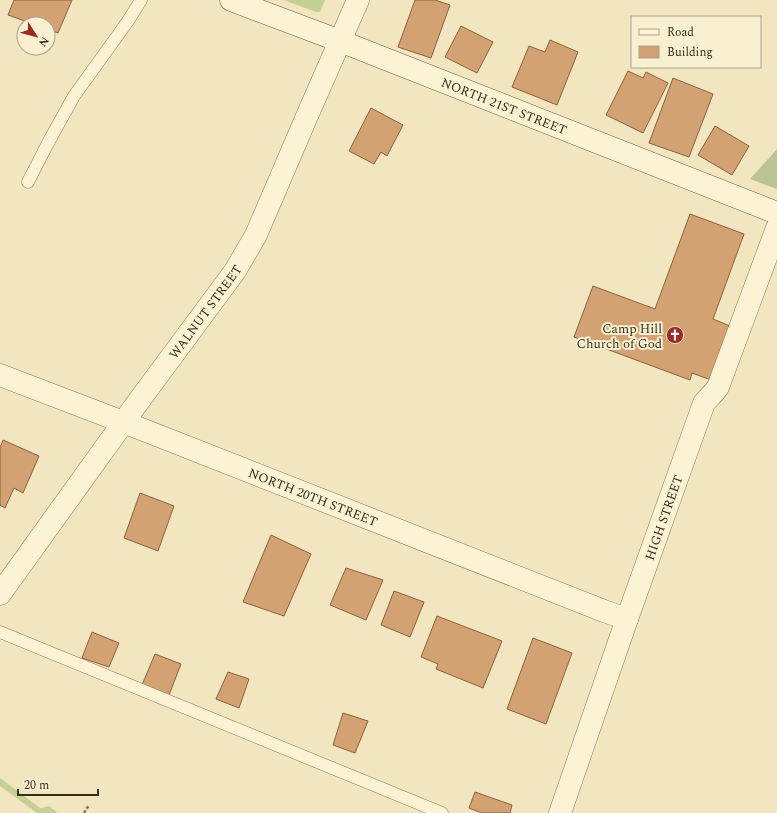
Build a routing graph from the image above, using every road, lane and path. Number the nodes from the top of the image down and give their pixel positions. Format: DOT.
graph roads {
  1 [pos="141,0"];
  2 [pos="231,0"];
  3 [pos="358,0"];
  4 [pos="340,41"];
  5 [pos="28,182"];
  6 [pos="777,213"];
  7 [pos="777,228"];
  8 [pos="0,375"];
  9 [pos="123,422"];
  10 [pos="0,594"];
  11 [pos="627,619"];
  12 [pos="0,632"];
  13 [pos="89,806"];
  14 [pos="84,813"];
  15 [pos="442,813"];
  16 [pos="560,813"];
  1 -- 5 [label="lane"];
  2 -- 4 [label="street, NORTH 21ST STREET"];
  3 -- 4 [label="street, WALNUT STREET"];
  4 -- 6 [label="street, NORTH 21ST STREET"];
  4 -- 9 [label="street, WALNUT STREET"];
  7 -- 11 [label="street, HIGH STREET"];
  8 -- 9 [label="street, NORTH 20TH STREET"];
  9 -- 10 [label="street, WALNUT STREET"];
  9 -- 11 [label="street, NORTH 20TH STREET"];
  11 -- 16 [label="street, HIGH STREET"];
  12 -- 15 [label="lane"];
  13 -- 14 [label="path"];
}
